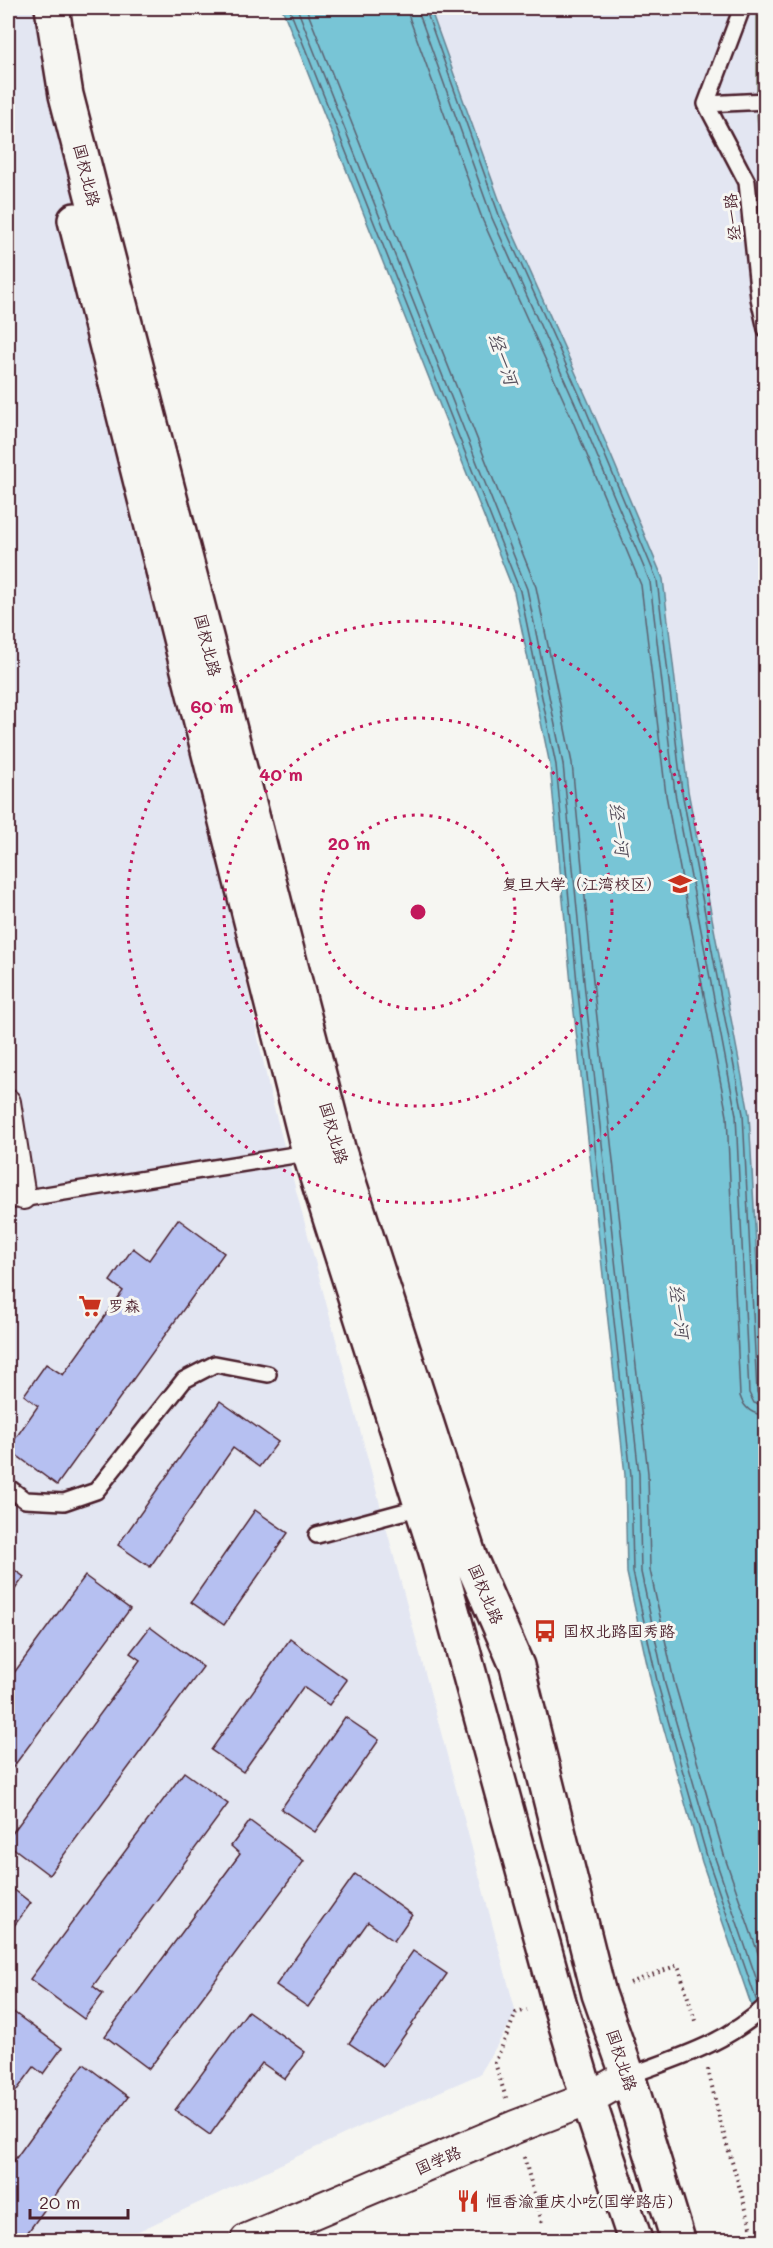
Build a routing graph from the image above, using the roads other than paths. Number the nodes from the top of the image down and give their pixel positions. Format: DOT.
graph roads {
  1 [pos="29,8"];
  2 [pos="52,8"];
  3 [pos="742,8"];
  4 [pos="765,101"];
  5 [pos="706,104"];
  6 [pos="765,329"];
  7 [pos="8,1102"];
  8 [pos="323,1150"];
  9 [pos="15,1199"];
  10 [pos="268,1374"];
  11 [pos="8,1487"];
  12 [pos="422,1507"];
  13 [pos="317,1535"];
  14 [pos="765,2006"];
  15 [pos="628,2076"];
  16 [pos="588,2099"];
  17 [pos="247,2241"];
  18 [pos="635,2241"];
  19 [pos="678,2241"];
  1 -- 8 [label="main road, 国权北路"];
  2 -- 8 [label="main road, 国权北路"];
  3 -- 5 [label="lane"];
  4 -- 5 [label="lane"];
  5 -- 6 [label="lane, 经一路"];
  7 -- 9 [label="street"];
  8 -- 9 [label="lane"];
  8 -- 12 [label="main road, 国权北路"];
  8 -- 15 [label="main road, 国权北路"];
  10 -- 11 [label="lane"];
  12 -- 13 [label="lane"];
  12 -- 16 [label="main road, 国权北路"];
  14 -- 15 [label="lane"];
  15 -- 16 [label="street, 国学路"];
  15 -- 19 [label="main road, 国权北路"];
  16 -- 17 [label="street, 国学路"];
  16 -- 18 [label="main road, 国权北路"];
}
